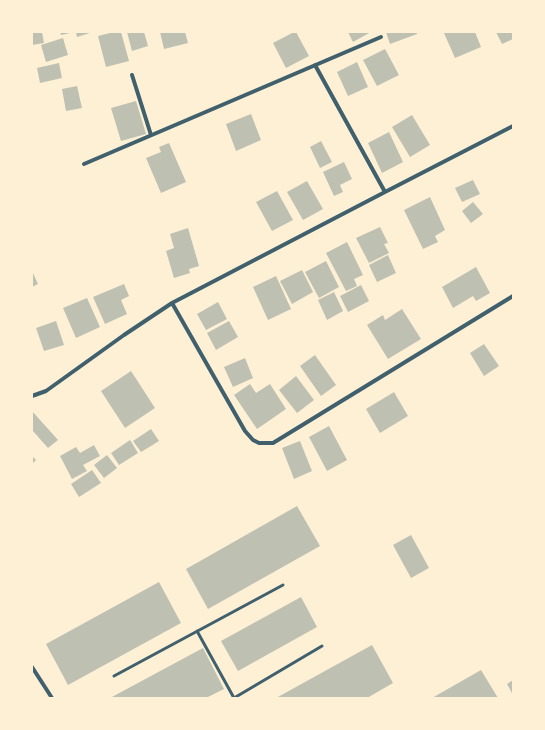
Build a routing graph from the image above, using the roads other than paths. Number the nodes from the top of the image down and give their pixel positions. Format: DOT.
graph roads {
  1 [pos="381,37"];
  2 [pos="315,65"];
  3 [pos="132,74"];
  4 [pos="513,126"];
  5 [pos="151,135"];
  6 [pos="84,164"];
  7 [pos="385,192"];
  8 [pos="513,296"];
  9 [pos="172,303"];
  10 [pos="32,396"];
  11 [pos="283,585"];
  12 [pos="197,631"];
  13 [pos="322,646"];
  14 [pos="32,667"];
  15 [pos="114,676"];
  16 [pos="52,698"];
  17 [pos="234,698"];
  1 -- 2 [label="street"];
  2 -- 5 [label="street"];
  2 -- 7 [label="street"];
  3 -- 5 [label="street"];
  4 -- 7 [label="street"];
  5 -- 6 [label="street"];
  7 -- 9 [label="street"];
  8 -- 9 [label="street"];
  9 -- 10 [label="street"];
  11 -- 12 [label="lane"];
  12 -- 15 [label="lane"];
  12 -- 17 [label="lane"];
  13 -- 17 [label="lane"];
  14 -- 16 [label="street"];
}
